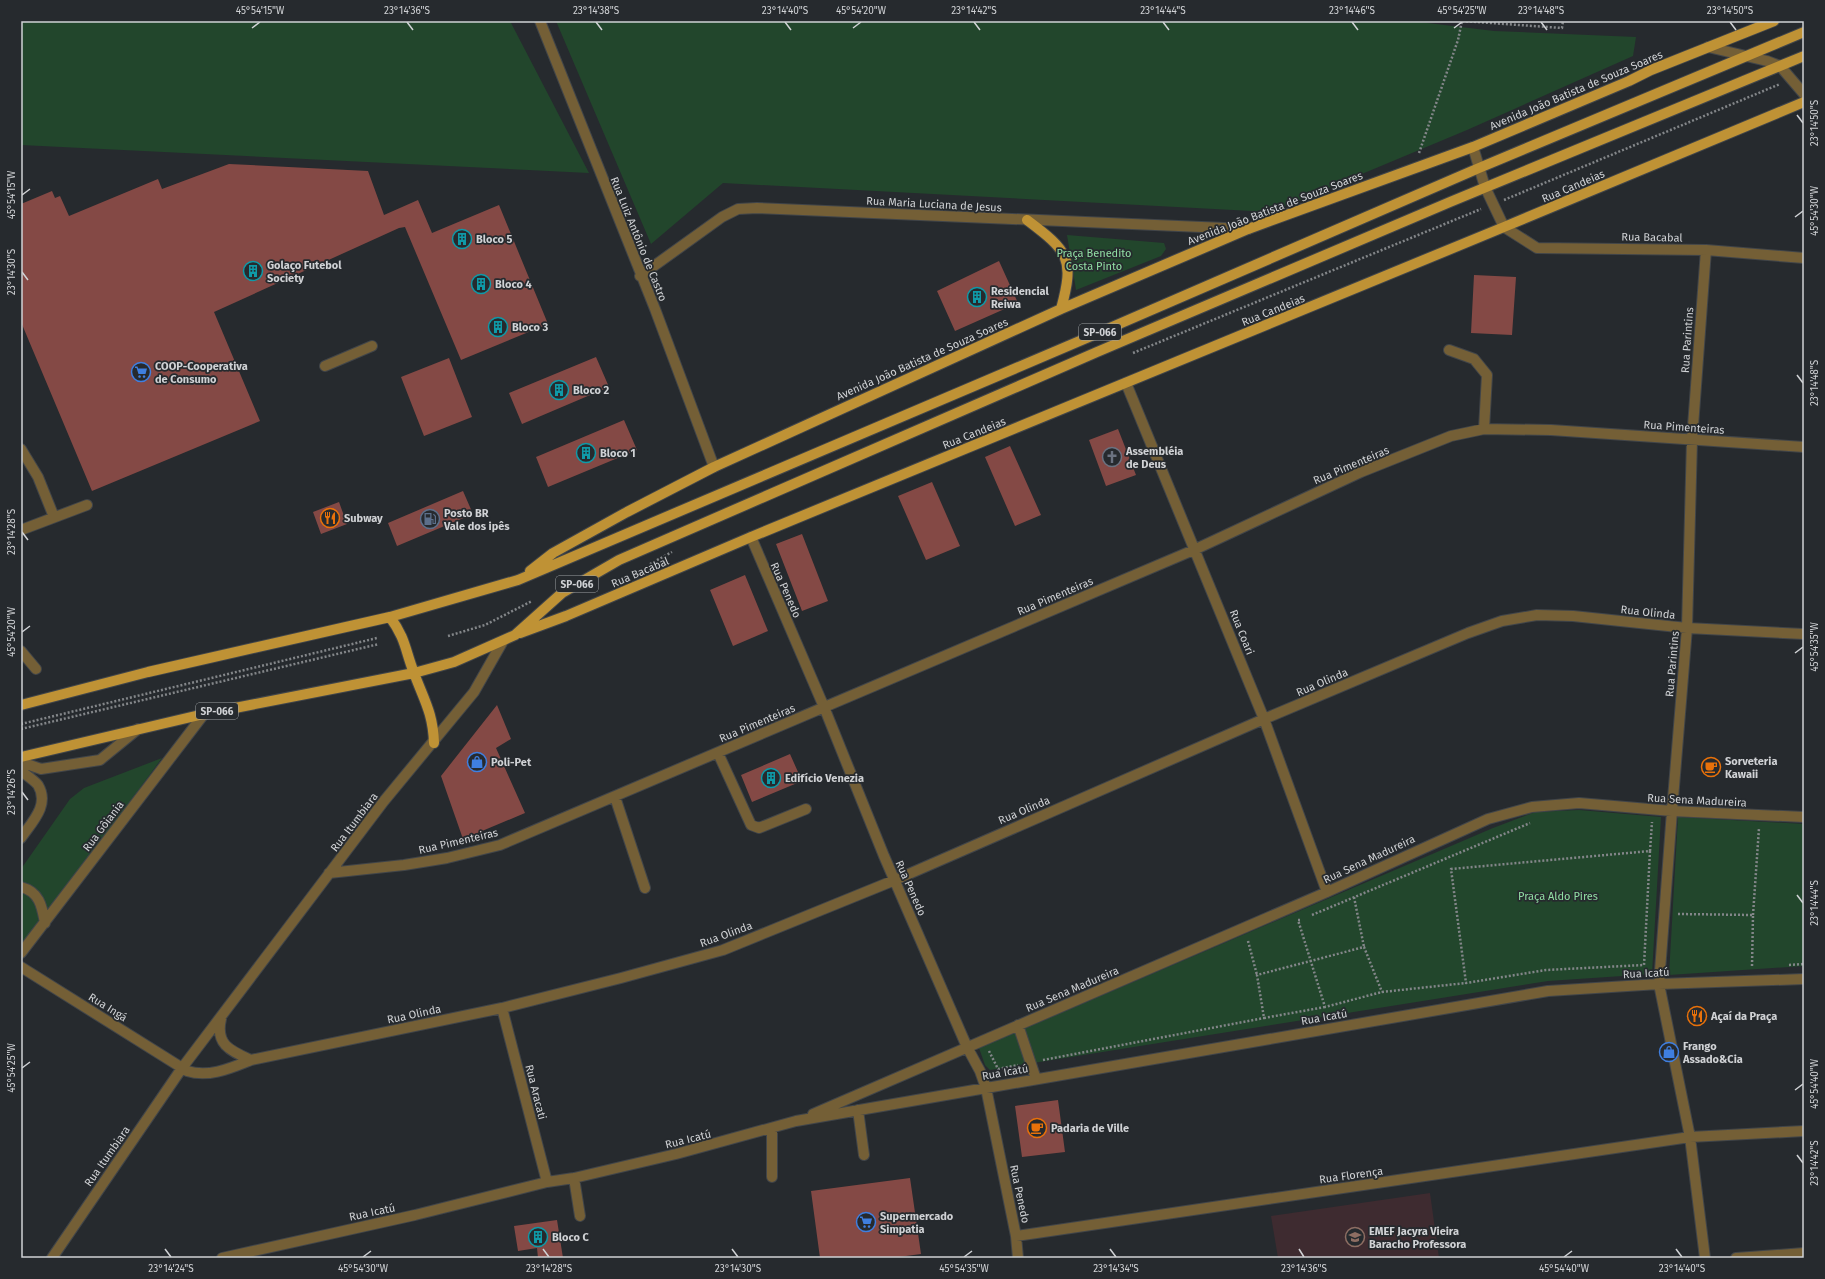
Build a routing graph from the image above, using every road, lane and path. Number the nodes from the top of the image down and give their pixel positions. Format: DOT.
graph roads {
  1 [pos="540,21"];
  2 [pos="1462,21"];
  3 [pos="1563,21"];
  4 [pos="1774,21"];
  5 [pos="1804,32"];
  6 [pos="1708,47"];
  7 [pos="1744,56"];
  8 [pos="1804,56"];
  9 [pos="1780,66"];
  10 [pos="1792,78"];
  11 [pos="1804,94"];
  12 [pos="1804,102"];
  13 [pos="1473,147"];
  14 [pos="1431,162"];
  15 [pos="1479,168"];
  16 [pos="1485,187"];
  17 [pos="1493,205"];
  18 [pos="1027,220"];
  19 [pos="1504,227"];
  20 [pos="1248,229"];
  21 [pos="1706,250"];
  22 [pos="1804,258"];
  23 [pos="640,276"];
  24 [pos="1061,309"];
  25 [pos="372,346"];
  26 [pos="1449,350"];
  27 [pos="1132,353"];
  28 [pos="325,366"];
  29 [pos="1126,383"];
  30 [pos="1484,428"];
  31 [pos="1692,440"];
  32 [pos="1804,447"];
  33 [pos="21,449"];
  34 [pos="714,467"];
  35 [pos="87,505"];
  36 [pos="54,517"];
  37 [pos="21,530"];
  38 [pos="751,537"];
  39 [pos="1196,549"];
  40 [pos="674,550"];
  41 [pos="647,565"];
  42 [pos="518,580"];
  43 [pos="532,600"];
  44 [pos="390,617"];
  45 [pos="1688,628"];
  46 [pos="1804,634"];
  47 [pos="515,635"];
  48 [pos="448,636"];
  49 [pos="377,638"];
  50 [pos="503,641"];
  51 [pos="379,644"];
  52 [pos="21,651"];
  53 [pos="36,669"];
  54 [pos="414,673"];
  55 [pos="21,705"];
  56 [pos="824,707"];
  57 [pos="204,714"];
  58 [pos="1264,719"];
  59 [pos="21,724"];
  60 [pos="138,728"];
  61 [pos="21,729"];
  62 [pos="434,743"];
  63 [pos="718,753"];
  64 [pos="21,757"];
  65 [pos="21,762"];
  66 [pos="21,771"];
  67 [pos="615,797"];
  68 [pos="806,809"];
  69 [pos="1672,811"];
  70 [pos="1804,817"];
  71 [pos="1645,820"];
  72 [pos="1534,821"];
  73 [pos="1760,822"];
  74 [pos="21,838"];
  75 [pos="1650,851"];
  76 [pos="330,874"];
  77 [pos="895,880"];
  78 [pos="21,887"];
  79 [pos="645,888"];
  80 [pos="1327,892"];
  81 [pos="1354,897"];
  82 [pos="1678,907"];
  83 [pos="1678,914"];
  84 [pos="1753,915"];
  85 [pos="1298,920"];
  86 [pos="1677,922"];
  87 [pos="45,923"];
  88 [pos="1291,924"];
  89 [pos="1254,938"];
  90 [pos="1364,947"];
  91 [pos="21,953"];
  92 [pos="1310,962"];
  93 [pos="1804,964"];
  94 [pos="1782,965"];
  95 [pos="1752,966"];
  96 [pos="1759,966"];
  97 [pos="21,967"];
  98 [pos="1744,967"];
  99 [pos="1257,975"];
  100 [pos="1804,979"];
  101 [pos="1466,983"];
  102 [pos="1659,984"];
  103 [pos="1382,992"];
  104 [pos="1325,1007"];
  105 [pos="502,1008"];
  106 [pos="222,1016"];
  107 [pos="1264,1018"];
  108 [pos="1018,1025"];
  109 [pos="986,1046"];
  110 [pos="968,1047"];
  111 [pos="251,1060"];
  112 [pos="1031,1062"];
  113 [pos="182,1068"];
  114 [pos="1036,1079"];
  115 [pos="986,1088"];
  116 [pos="858,1110"];
  117 [pos="796,1121"];
  118 [pos="772,1130"];
  119 [pos="1804,1131"];
  120 [pos="1690,1137"];
  121 [pos="864,1155"];
  122 [pos="772,1177"];
  123 [pos="574,1178"];
  124 [pos="547,1182"];
  125 [pos="580,1216"];
  126 [pos="1016,1236"];
  127 [pos="1804,1253"];
  128 [pos="52,1258"];
  129 [pos="222,1258"];
  130 [pos="1018,1258"];
  131 [pos="1705,1258"];
  132 [pos="1736,1258"];
  1 -- 23 [label="street, Rua Luiz Antônio de Castro"];
  2 -- 3 [label="path"];
  2 -- 14 [label="path"];
  4 -- 6 [label="main road, Avenida João Batista de Souza Soares"];
  5 -- 7 [label="main road, SP-066"];
  6 -- 7 [label="street"];
  6 -- 13 [label="main road, Avenida João Batista de Souza Soares"];
  7 -- 9 [label="street"];
  7 -- 15 [label="main road, SP-066"];
  8 -- 9 [label="main road, SP-066"];
  9 -- 10 [label="street"];
  9 -- 16 [label="main road, SP-066"];
  10 -- 11 [label="street"];
  10 -- 17 [label="path"];
  12 -- 19 [label="main road, Rua Candeias"];
  13 -- 14 [label="main road, Avenida João Batista de Souza Soares"];
  13 -- 15 [label="street"];
  14 -- 20 [label="main road, Avenida João Batista de Souza Soares"];
  15 -- 16 [label="street"];
  15 -- 42 [label="main road, SP-066"];
  16 -- 17 [label="street"];
  16 -- 47 [label="main road, SP-066"];
  17 -- 19 [label="street"];
  17 -- 27 [label="path"];
  18 -- 20 [label="street, Rua Maria Luciana de Jesus"];
  18 -- 23 [label="street, Rua Maria Luciana de Jesus"];
  18 -- 24 [label="main road"];
  19 -- 21 [label="street, Rua Bacabal"];
  19 -- 29 [label="main road, Rua Candeias"];
  20 -- 24 [label="main road, Avenida João Batista de Souza Soares"];
  21 -- 22 [label="street, Rua Bacabal"];
  21 -- 31 [label="street, Rua Parintins"];
  23 -- 34 [label="street, Rua Luiz Antônio de Castro"];
  24 -- 34 [label="main road, Avenida João Batista de Souza Soares"];
  25 -- 28 [label="street"];
  26 -- 30 [label="street"];
  29 -- 38 [label="main road, Rua Candeias"];
  29 -- 39 [label="street, Rua Coari"];
  30 -- 31 [label="street, Rua Pimenteiras"];
  30 -- 39 [label="street, Rua Pimenteiras"];
  31 -- 32 [label="street, Rua Pimenteiras"];
  31 -- 45 [label="street, Rua Parintins"];
  33 -- 36 [label="street"];
  34 -- 42 [label="main road, Avenida João Batista de Souza Soares"];
  35 -- 36 [label="street"];
  36 -- 37 [label="street"];
  38 -- 47 [label="main road, Rua Bacabal"];
  38 -- 56 [label="street, Rua Penedo"];
  39 -- 56 [label="street, Rua Pimenteiras"];
  39 -- 58 [label="street, Rua Coari"];
  40 -- 41 [label="path"];
  42 -- 44 [label="main road, SP-066"];
  43 -- 48 [label="path"];
  44 -- 54 [label="main road"];
  44 -- 55 [label="main road, SP-066"];
  45 -- 46 [label="street, Rua Olinda"];
  45 -- 58 [label="street, Rua Olinda"];
  45 -- 69 [label="street, Rua Parintins"];
  47 -- 50 [label="main road, SP-066"];
  49 -- 59 [label="path"];
  50 -- 54 [label="main road, SP-066"];
  50 -- 62 [label="street, Rua Itumbiara"];
  51 -- 61 [label="path"];
  52 -- 53 [label="street"];
  54 -- 57 [label="main road, SP-066"];
  54 -- 62 [label="main road"];
  56 -- 63 [label="street, Rua Pimenteiras"];
  56 -- 77 [label="street, Rua Penedo"];
  57 -- 60 [label="main road, SP-066"];
  57 -- 87 [label="street, Rua Gôiania"];
  58 -- 77 [label="street, Rua Olinda"];
  58 -- 80 [label="street, Rua Coari"];
  60 -- 64 [label="main road, SP-066"];
  60 -- 65 [label="street"];
  62 -- 76 [label="street, Rua Itumbiara"];
  63 -- 67 [label="street, Rua Pimenteiras"];
  63 -- 68 [label="street"];
  66 -- 74 [label="street"];
  67 -- 76 [label="street, Rua Pimenteiras"];
  67 -- 79 [label="street"];
  69 -- 70 [label="street, Rua Sena Madureira"];
  69 -- 80 [label="street, Rua Sena Madureira"];
  69 -- 102 [label="street, Rua Parintins"];
  71 -- 75 [label="path"];
  72 -- 81 [label="path"];
  73 -- 84 [label="path"];
  75 -- 101 [label="path"];
  75 -- 101 [label="path"];
  76 -- 106 [label="street, Rua Itumbiara"];
  77 -- 105 [label="street, Rua Olinda"];
  77 -- 110 [label="street, Rua Penedo"];
  78 -- 87 [label="street"];
  80 -- 108 [label="street, Rua Sena Madureira"];
  81 -- 85 [label="path"];
  81 -- 90 [label="path"];
  82 -- 83 [label="path"];
  83 -- 84 [label="path"];
  83 -- 86 [label="path"];
  84 -- 95 [label="path"];
  85 -- 88 [label="path"];
  85 -- 92 [label="path"];
  87 -- 91 [label="street, Rua Gôiania"];
  89 -- 99 [label="path"];
  90 -- 92 [label="path"];
  90 -- 103 [label="path"];
  92 -- 99 [label="path"];
  92 -- 104 [label="path"];
  93 -- 94 [label="path"];
  95 -- 96 [label="path"];
  95 -- 98 [label="path"];
  97 -- 113 [label="street, Rua Ingá"];
  99 -- 107 [label="path"];
  100 -- 102 [label="street, Rua Icatú"];
  101 -- 103 [label="path"];
  102 -- 114 [label="street, Rua Icatú"];
  102 -- 120 [label="street, Rua Parintins"];
  103 -- 104 [label="path"];
  104 -- 107 [label="path"];
  105 -- 111 [label="street, Rua Olinda"];
  105 -- 124 [label="street, Rua Aracati"];
  106 -- 111 [label="street"];
  106 -- 113 [label="street, Rua Itumbiara"];
  107 -- 112 [label="path"];
  108 -- 110 [label="street, Rua Sena Madureira"];
  108 -- 112 [label="street"];
  109 -- 112 [label="path"];
  110 -- 115 [label="street, Rua Penedo"];
  110 -- 117 [label="street, Rua Sena Madureira"];
  111 -- 113 [label="street, Rua Ingá"];
  112 -- 114 [label="street"];
  113 -- 128 [label="street, Rua Itumbiara"];
  114 -- 115 [label="street, Rua Icatú"];
  115 -- 116 [label="street, Rua Icatú"];
  115 -- 126 [label="street, Rua Penedo"];
  116 -- 117 [label="street, Rua Icatú"];
  116 -- 121 [label="street"];
  117 -- 118 [label="street, Rua Icatú"];
  118 -- 122 [label="street"];
  118 -- 123 [label="street, Rua Icatú"];
  119 -- 120 [label="street, Rua Florença"];
  120 -- 126 [label="street, Rua Florença"];
  120 -- 131 [label="street, Rua Parintins"];
  123 -- 124 [label="street, Rua Icatú"];
  123 -- 125 [label="street"];
  124 -- 129 [label="street, Rua Icatú"];
  126 -- 130 [label="street, Rua Penedo"];
  127 -- 132 [label="street"];
}
